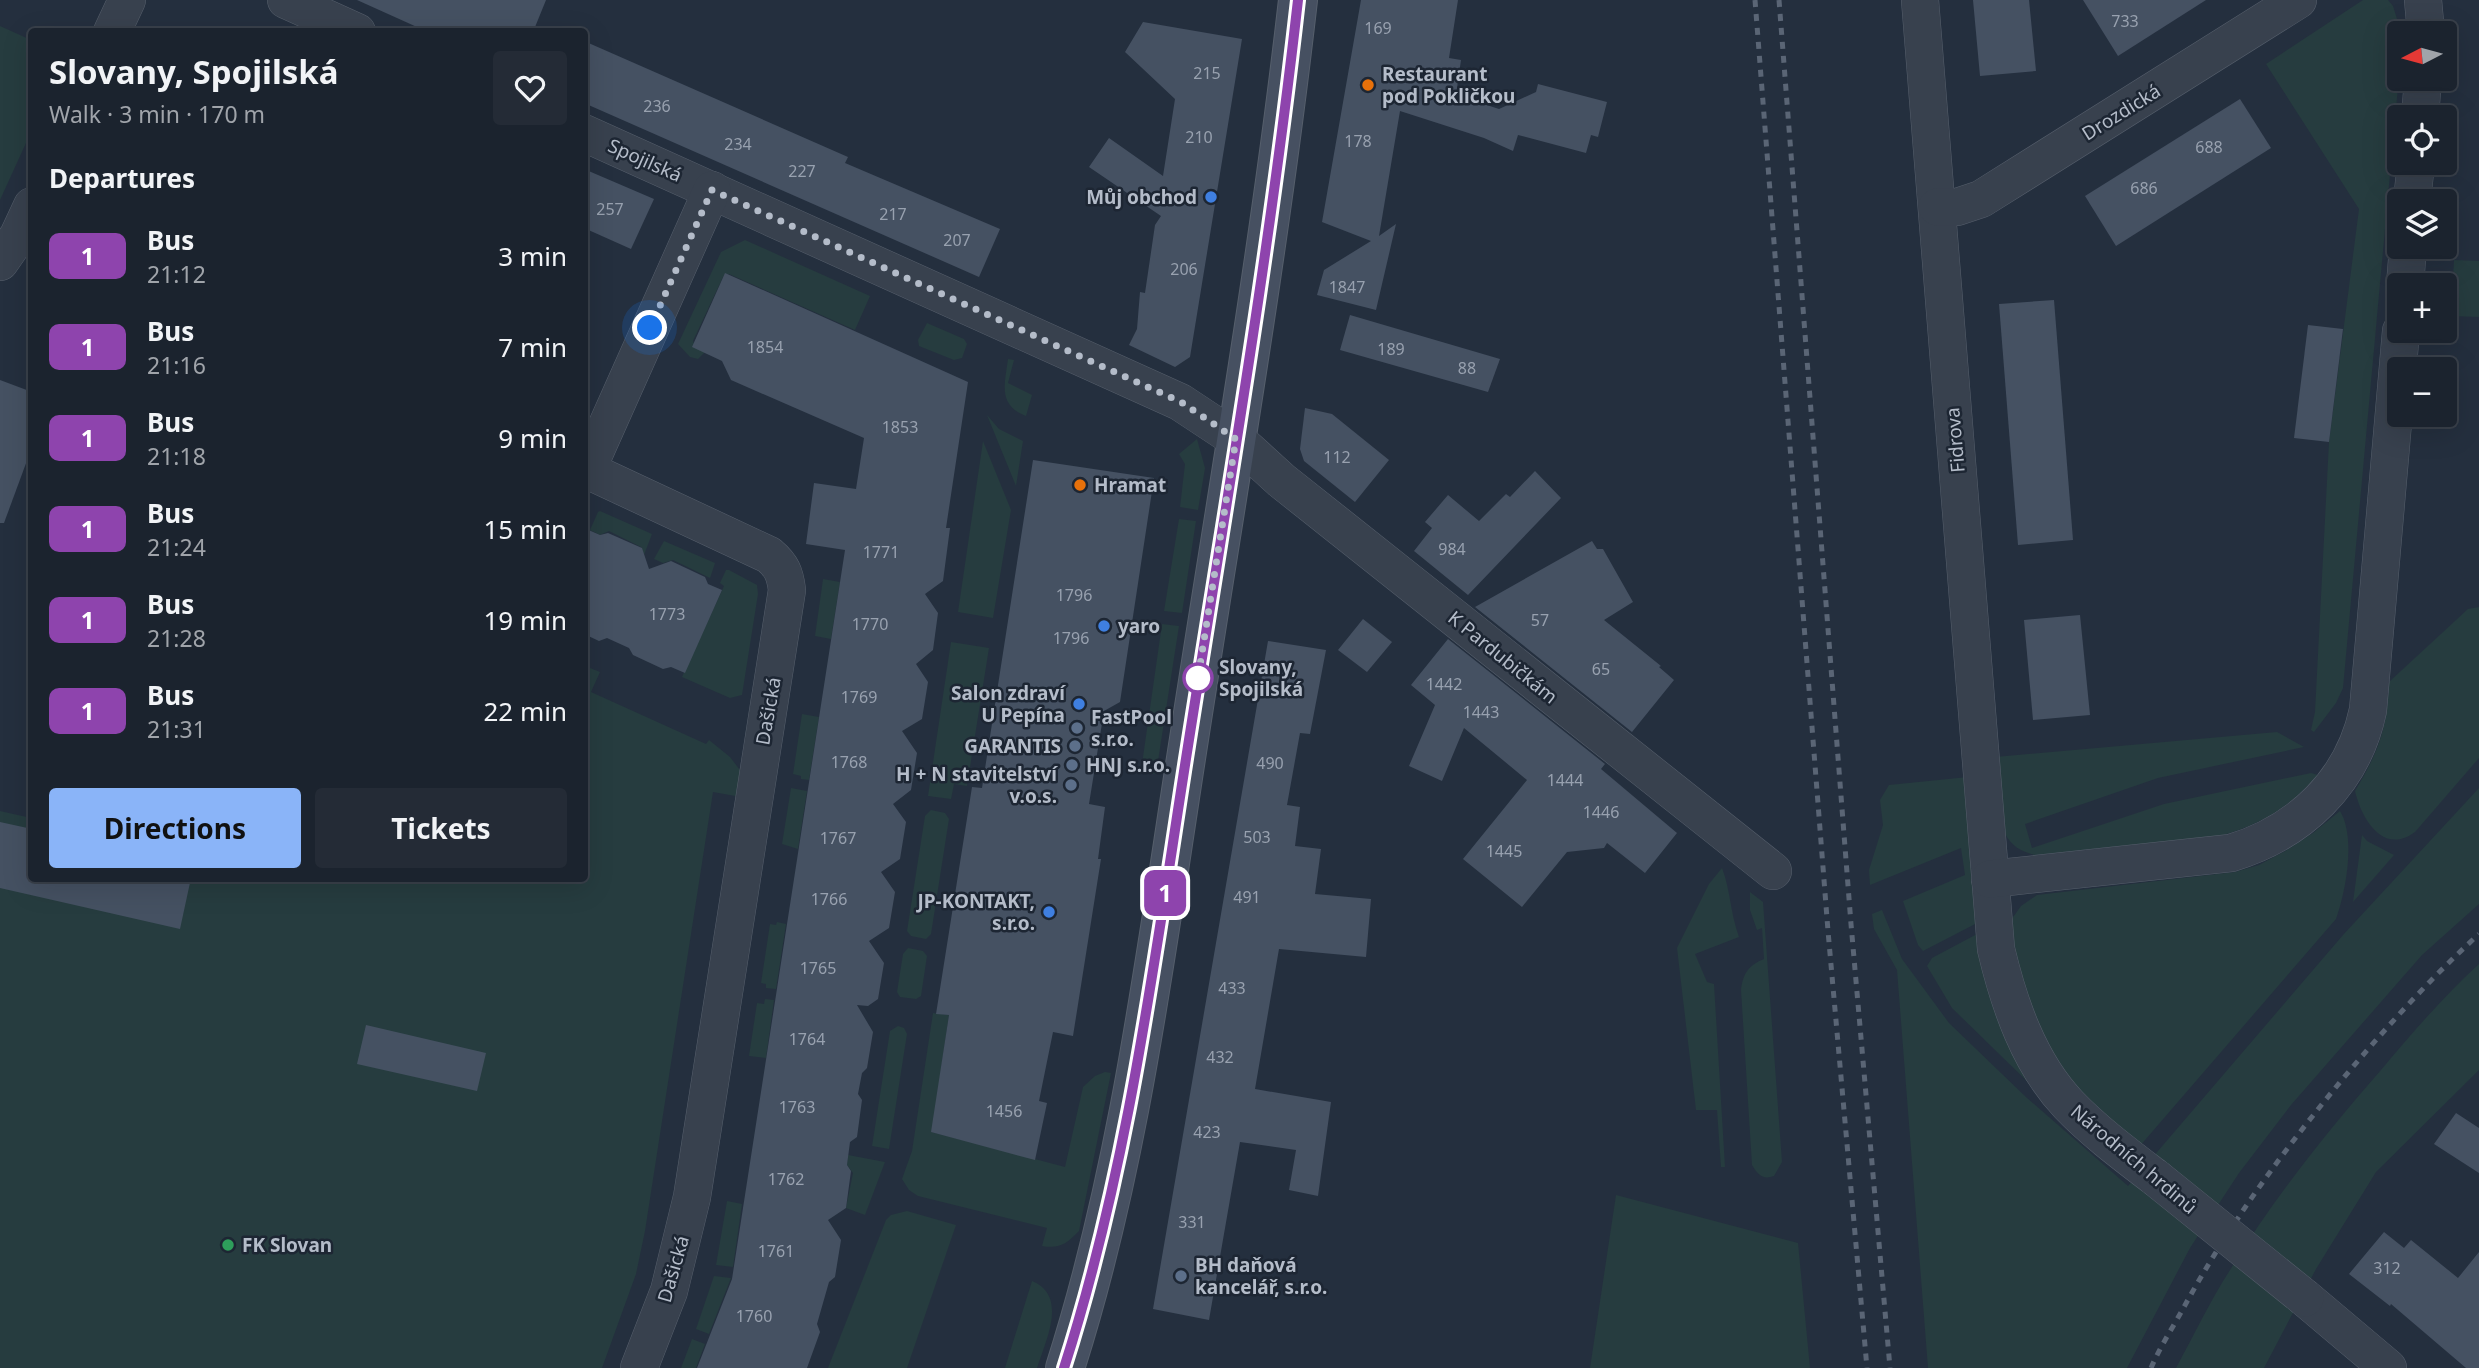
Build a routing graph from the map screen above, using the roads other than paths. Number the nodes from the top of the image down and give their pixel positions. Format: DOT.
graph roads {
  1 [pos="127,0"];
  2 [pos="286,0"];
  3 [pos="1298,0"];
  4 [pos="1920,0"];
  5 [pos="2298,0"];
  6 [pos="2423,0"];
  7 [pos="2425,21"];
  8 [pos="114,28"];
  9 [pos="347,28"];
  10 [pos="588,135"];
  11 [pos="712,190"];
  12 [pos="1937,207"];
  13 [pos="28,215"];
  14 [pos="0,262"];
  15 [pos="2400,343"];
  16 [pos="1236,439"];
  17 [pos="588,465"];
  18 [pos="588,470"];
  19 [pos="1773,872"];
  20 [pos="1990,879"];
  21 [pos="639,1368"];
  22 [pos="1065,1368"];
  23 [pos="2388,1368"];
  1 -- 8 [label="street"];
  2 -- 9 [label="street"];
  3 -- 16 [label="main road"];
  4 -- 12 [label="street, Fidrova"];
  5 -- 12 [label="street, Drozdická"];
  6 -- 7 [label="street"];
  10 -- 11 [label="street, Spojilská"];
  11 -- 16 [label="street, Spojilská"];
  11 -- 17 [label="street, Dašická"];
  12 -- 20 [label="street, Fidrova"];
  13 -- 14 [label="street"];
  15 -- 20 [label="street"];
  16 -- 19 [label="street, K Pardubičkám"];
  16 -- 22 [label="main road"];
  18 -- 21 [label="street, Dašická"];
  20 -- 23 [label="street, Národních hrdinů, bridge"];
}
